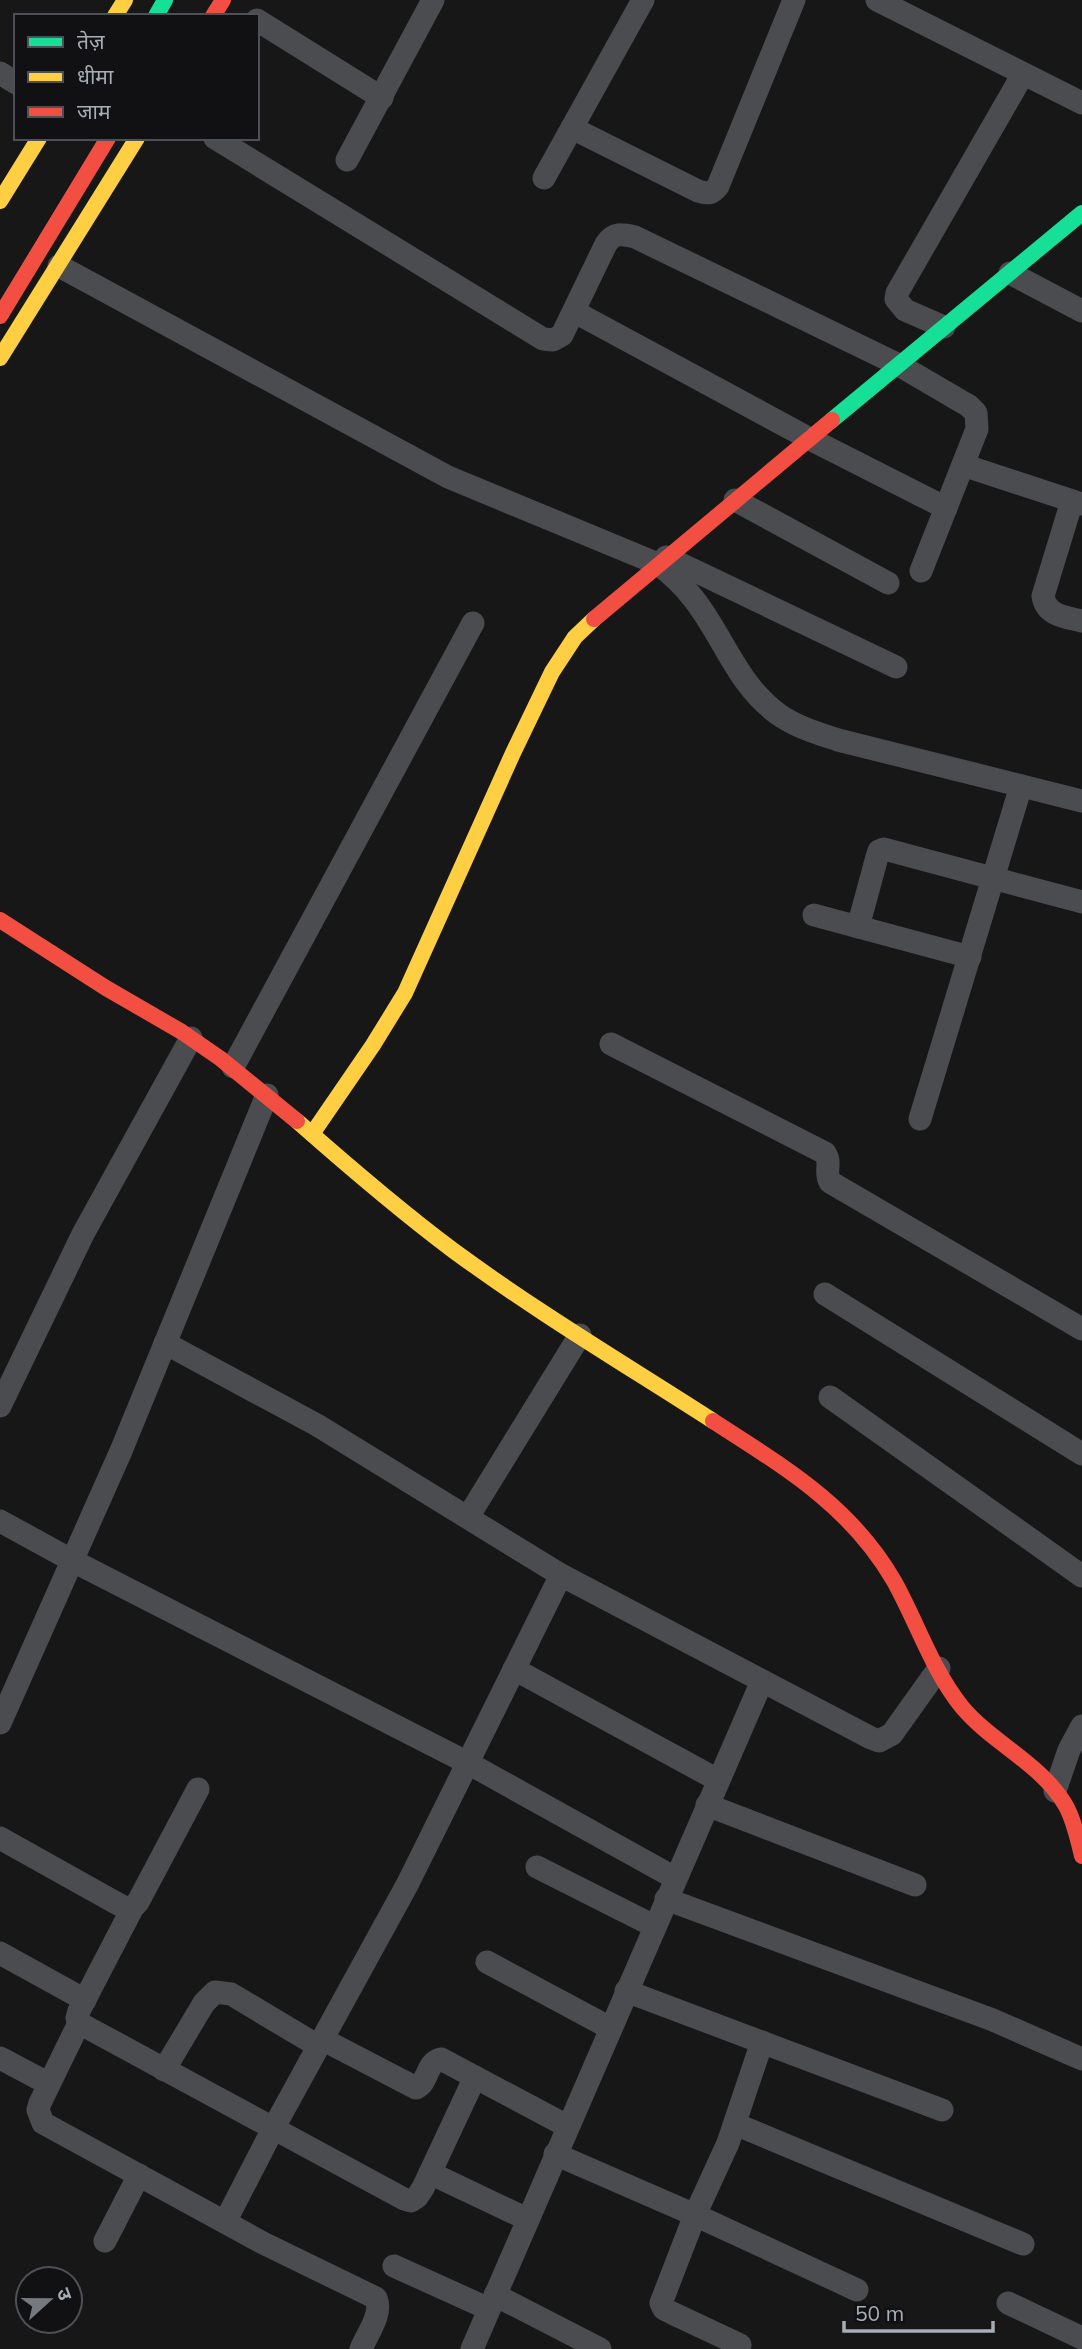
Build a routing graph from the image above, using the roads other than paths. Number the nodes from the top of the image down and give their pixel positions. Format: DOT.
graph roads {
  1 [pos="224,0"];
  2 [pos="433,0"];
  3 [pos="643,0"];
  4 [pos="794,0"];
  5 [pos="877,0"];
  6 [pos="247,14"];
  7 [pos="259,21"];
  8 [pos="1024,74"];
  9 [pos="382,98"];
  10 [pos="1082,103"];
  11 [pos="572,128"];
  12 [pos="38,140"];
  13 [pos="107,140"];
  14 [pos="136,140"];
  15 [pos="218,140"];
  16 [pos="347,160"];
  17 [pos="544,178"];
  18 [pos="0,201"];
  19 [pos="1082,214"];
  20 [pos="59,266"];
  21 [pos="1010,273"];
  22 [pos="1082,311"];
  23 [pos="575,312"];
  24 [pos="0,316"];
  25 [pos="944,327"];
  26 [pos="0,358"];
  27 [pos="899,365"];
  28 [pos="810,439"];
  29 [pos="963,465"];
  30 [pos="735,500"];
  31 [pos="1077,503"];
  32 [pos="946,508"];
  33 [pos="662,561"];
  34 [pos="921,571"];
  35 [pos="888,583"];
  36 [pos="1082,621"];
  37 [pos="473,623"];
  38 [pos="896,667"];
  39 [pos="1021,786"];
  40 [pos="1082,801"];
  41 [pos="993,878"];
  42 [pos="1082,902"];
  43 [pos="814,915"];
  44 [pos="0,920"];
  45 [pos="858,927"];
  46 [pos="970,957"];
  47 [pos="191,1038"];
  48 [pos="611,1044"];
  49 [pos="233,1067"];
  50 [pos="267,1095"];
  51 [pos="920,1119"];
  52 [pos="312,1134"];
  53 [pos="825,1294"];
  54 [pos="1082,1329"];
  55 [pos="580,1335"];
  56 [pos="166,1343"];
  57 [pos="831,1397"];
  58 [pos="0,1406"];
  59 [pos="1082,1454"];
  60 [pos="468,1517"];
  61 [pos="0,1521"];
  62 [pos="73,1561"];
  63 [pos="561,1575"];
  64 [pos="1082,1576"];
  65 [pos="939,1668"];
  66 [pos="514,1670"];
  67 [pos="762,1681"];
  68 [pos="0,1723"];
  69 [pos="1082,1726"];
  70 [pos="468,1763"];
  71 [pos="718,1780"];
  72 [pos="198,1789"];
  73 [pos="1055,1791"];
  74 [pos="707,1805"];
  75 [pos="0,1838"];
  76 [pos="1082,1856"];
  77 [pos="537,1867"];
  78 [pos="675,1878"];
  79 [pos="915,1885"];
  80 [pos="666,1899"];
  81 [pos="133,1907"];
  82 [pos="654,1926"];
  83 [pos="0,1953"];
  84 [pos="487,1962"];
  85 [pos="626,1991"];
  86 [pos="85,2000"];
  87 [pos="79,2023"];
  88 [pos="610,2028"];
  89 [pos="320,2042"];
  90 [pos="762,2042"];
  91 [pos="0,2058"];
  92 [pos="1082,2059"];
  93 [pos="164,2070"];
  94 [pos="475,2077"];
  95 [pos="49,2084"];
  96 [pos="942,2110"];
  97 [pos="735,2124"];
  98 [pos="567,2126"];
  99 [pos="273,2129"];
  100 [pos="555,2154"];
  101 [pos="430,2174"];
  102 [pos="139,2175"];
  103 [pos="695,2215"];
  104 [pos="527,2219"];
  105 [pos="225,2222"];
  106 [pos="105,2241"];
  107 [pos="1023,2244"];
  108 [pos="394,2266"];
  109 [pos="857,2290"];
  110 [pos="492,2302"];
  111 [pos="1008,2303"];
  112 [pos="1082,2338"];
  113 [pos="740,2345"];
  114 [pos="360,2349"];
  115 [pos="472,2349"];
  116 [pos="600,2349"];
  1 -- 6 [label="street"];
  2 -- 9 [label="street"];
  3 -- 11 [label="street"];
  4 -- 11 [label="street"];
  5 -- 8 [label="street"];
  7 -- 9 [label="street"];
  8 -- 10 [label="street"];
  8 -- 25 [label="street"];
  9 -- 16 [label="street"];
  11 -- 17 [label="street"];
  12 -- 18 [label="street"];
  13 -- 24 [label="street"];
  14 -- 20 [label="street"];
  15 -- 23 [label="street"];
  19 -- 21 [label="street"];
  20 -- 26 [label="street"];
  20 -- 33 [label="street"];
  21 -- 22 [label="street"];
  21 -- 25 [label="street"];
  23 -- 27 [label="street"];
  23 -- 28 [label="street"];
  25 -- 27 [label="street"];
  27 -- 28 [label="street"];
  27 -- 29 [label="street"];
  28 -- 30 [label="street"];
  28 -- 32 [label="street"];
  29 -- 31 [label="street"];
  29 -- 32 [label="street"];
  30 -- 33 [label="street"];
  30 -- 35 [label="street"];
  31 -- 36 [label="street"];
  32 -- 34 [label="street"];
  33 -- 38 [label="street"];
  33 -- 39 [label="street"];
  33 -- 52 [label="street"];
  37 -- 49 [label="street"];
  39 -- 40 [label="street"];
  39 -- 41 [label="street"];
  41 -- 42 [label="street"];
  41 -- 45 [label="street"];
  41 -- 46 [label="street"];
  43 -- 45 [label="street"];
  44 -- 47 [label="street"];
  45 -- 46 [label="street"];
  46 -- 51 [label="street"];
  47 -- 49 [label="street"];
  47 -- 58 [label="street"];
  48 -- 54 [label="street"];
  49 -- 50 [label="street"];
  50 -- 52 [label="street"];
  50 -- 56 [label="street"];
  52 -- 55 [label="street"];
  53 -- 59 [label="street"];
  55 -- 60 [label="street"];
  55 -- 65 [label="street"];
  56 -- 60 [label="street"];
  56 -- 62 [label="street"];
  57 -- 64 [label="street"];
  60 -- 63 [label="street"];
  61 -- 62 [label="street"];
  62 -- 68 [label="street"];
  62 -- 70 [label="street"];
  63 -- 66 [label="street"];
  63 -- 67 [label="street"];
  65 -- 67 [label="street"];
  65 -- 73 [label="street"];
  66 -- 70 [label="street"];
  66 -- 71 [label="street"];
  67 -- 71 [label="street"];
  69 -- 73 [label="street"];
  70 -- 78 [label="street"];
  70 -- 89 [label="street"];
  71 -- 74 [label="street"];
  72 -- 81 [label="street"];
  73 -- 76 [label="street"];
  74 -- 78 [label="street"];
  74 -- 79 [label="street"];
  75 -- 81 [label="street"];
  77 -- 82 [label="street"];
  78 -- 80 [label="street"];
  80 -- 82 [label="street"];
  80 -- 92 [label="street"];
  81 -- 86 [label="street"];
  82 -- 85 [label="street"];
  83 -- 86 [label="street"];
  84 -- 88 [label="street"];
  85 -- 88 [label="street"];
  85 -- 90 [label="street"];
  86 -- 87 [label="street"];
  87 -- 93 [label="street"];
  87 -- 95 [label="street"];
  88 -- 98 [label="street"];
  89 -- 93 [label="street"];
  89 -- 94 [label="street"];
  89 -- 99 [label="street"];
  90 -- 96 [label="street"];
  90 -- 97 [label="street"];
  91 -- 95 [label="street"];
  93 -- 99 [label="street"];
  94 -- 98 [label="street"];
  94 -- 101 [label="street"];
  95 -- 102 [label="street"];
  97 -- 103 [label="street"];
  97 -- 107 [label="street"];
  98 -- 100 [label="street"];
  99 -- 101 [label="street"];
  99 -- 105 [label="street"];
  100 -- 103 [label="street"];
  100 -- 104 [label="street"];
  101 -- 104 [label="street"];
  102 -- 105 [label="street"];
  102 -- 106 [label="street"];
  103 -- 109 [label="street"];
  103 -- 113 [label="street"];
  104 -- 110 [label="street"];
  105 -- 114 [label="street"];
  108 -- 110 [label="street"];
  110 -- 115 [label="street"];
  110 -- 116 [label="street"];
  111 -- 112 [label="street"];
}
